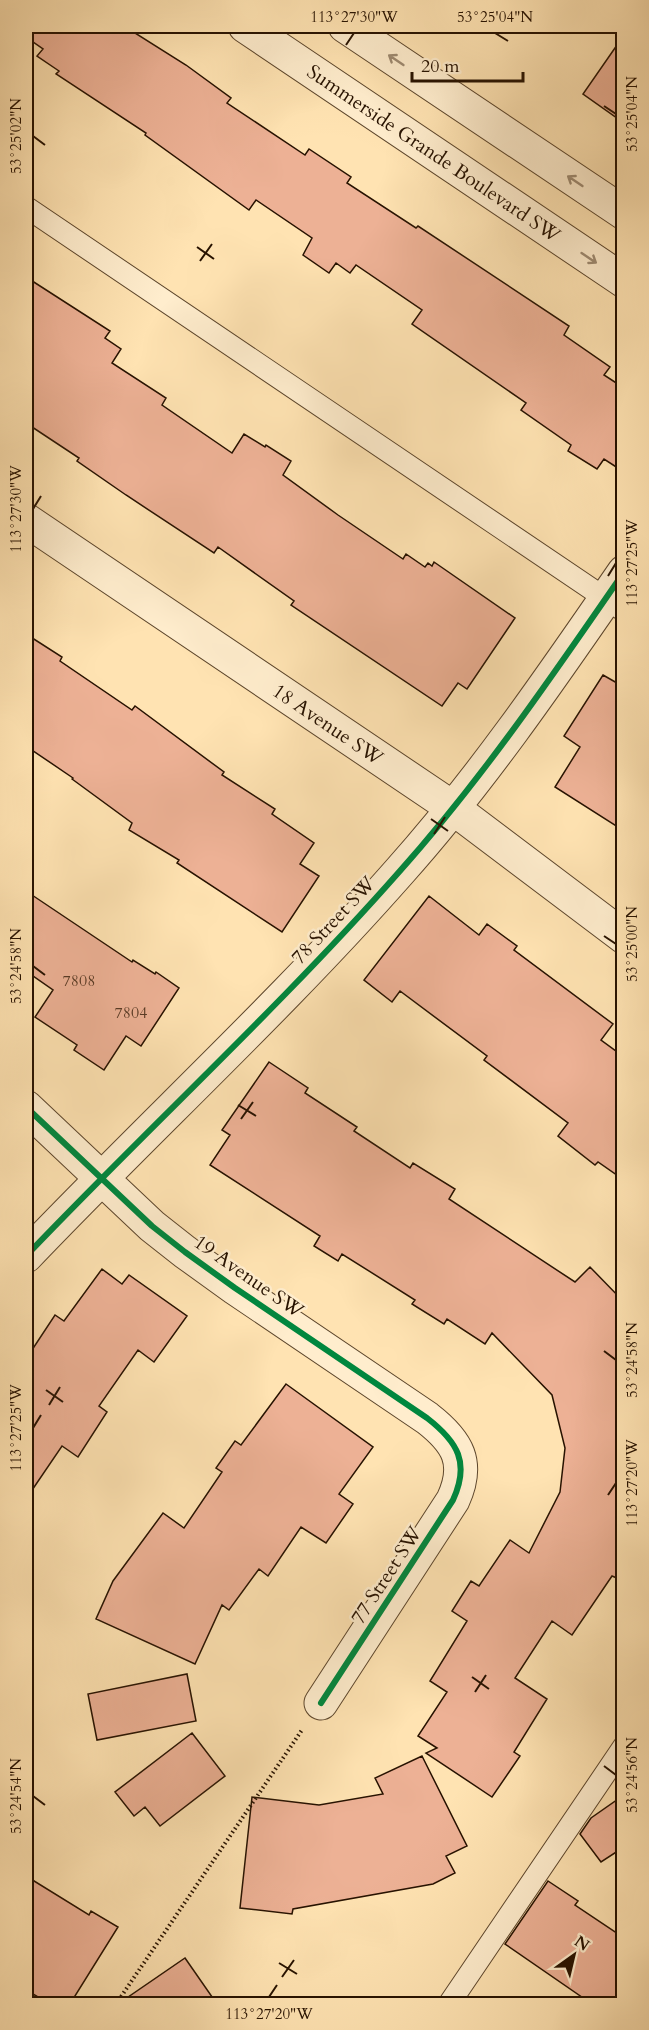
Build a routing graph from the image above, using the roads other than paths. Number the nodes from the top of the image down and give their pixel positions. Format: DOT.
graph roads {
  1 [pos="245,26"];
  2 [pos="345,26"];
  3 [pos="26,207"];
  4 [pos="624,213"];
  5 [pos="624,281"];
  6 [pos="26,520"];
  7 [pos="624,572"];
  8 [pos="614,605"];
  9 [pos="453,808"];
  10 [pos="624,937"];
  11 [pos="26,1107"];
  12 [pos="102,1178"];
  13 [pos="26,1256"];
  14 [pos="460,1460"];
  15 [pos="321,1702"];
  16 [pos="624,1746"];
  17 [pos="449,2004"];
  1 -- 5 [label="street, Summerside Grande Boulevard SW, one-way"];
  4 -- 2 [label="street, one-way"];
  3 -- 8 [label="lane"];
  6 -- 9 [label="street, 18 Avenue SW"];
  7 -- 8 [label="street, 78 Street SW"];
  8 -- 9 [label="street, 78 Street SW"];
  9 -- 10 [label="street, 18 Avenue SW"];
  9 -- 12 [label="street, 78 Street SW"];
  11 -- 12 [label="street, 19 Avenue SW"];
  12 -- 13 [label="street, 78 Street SW"];
  12 -- 14 [label="street, 19 Avenue SW"];
  14 -- 15 [label="street, 77 Street SW"];
  16 -- 17 [label="lane"];
}
